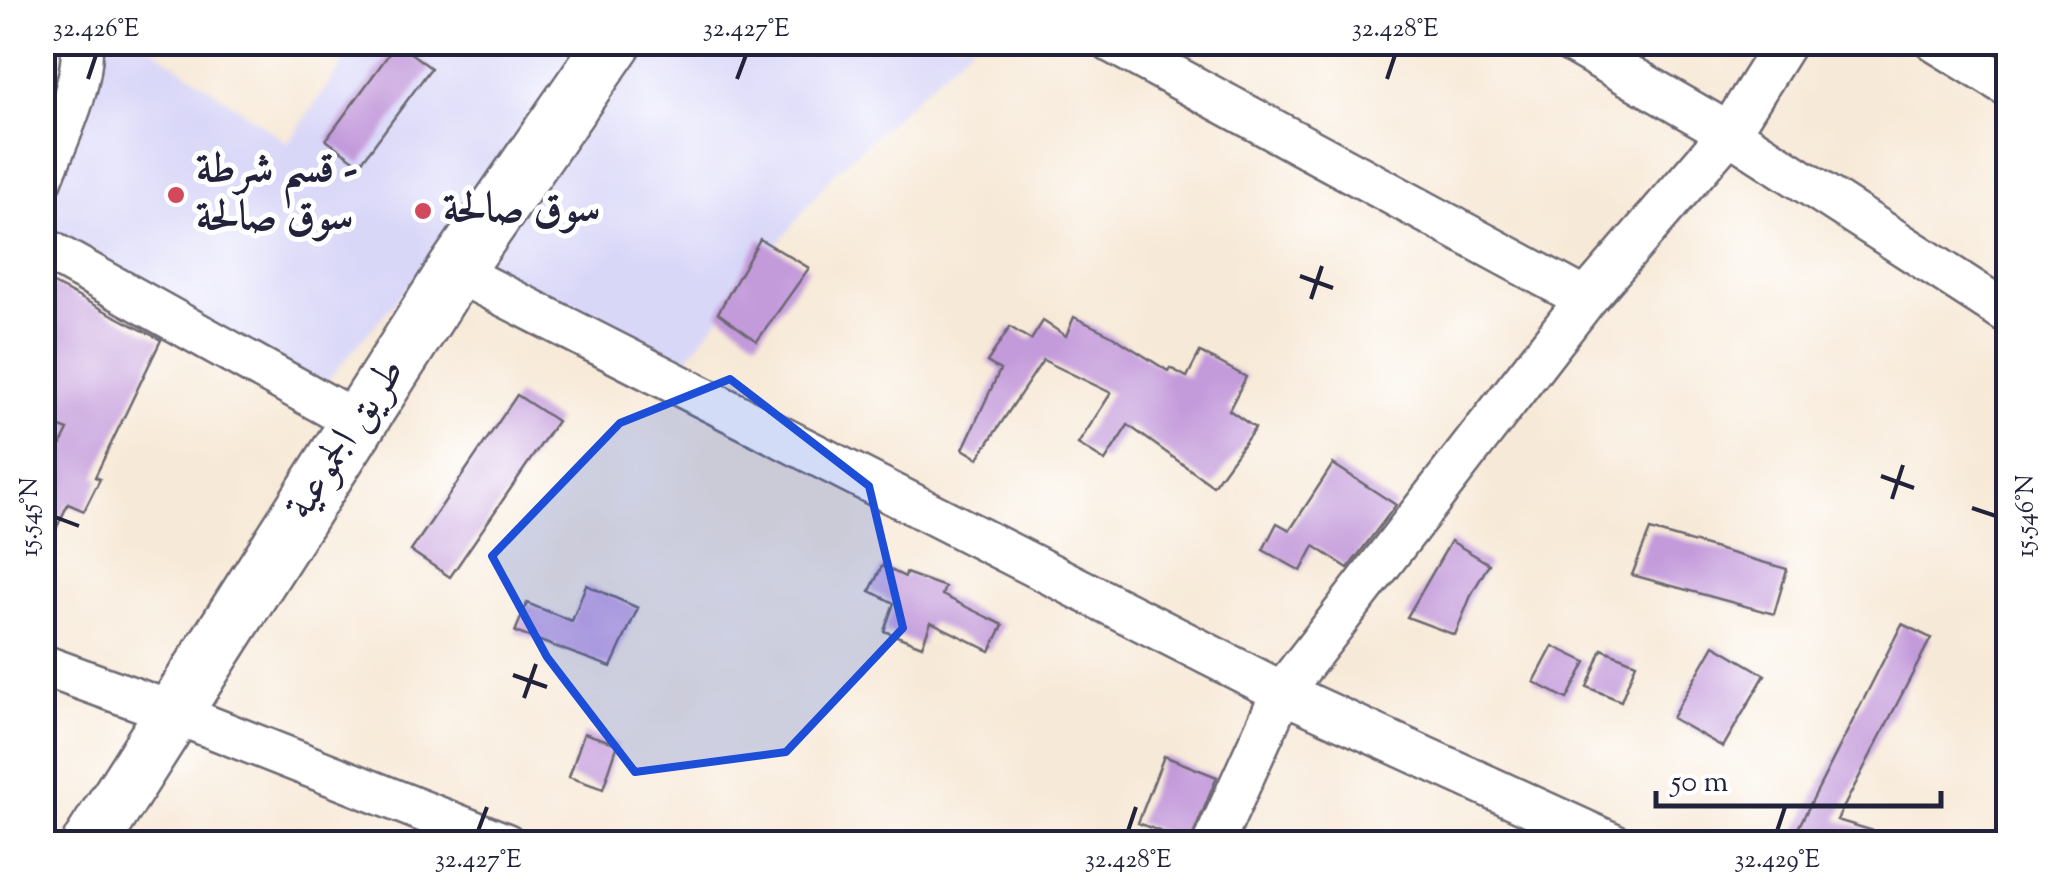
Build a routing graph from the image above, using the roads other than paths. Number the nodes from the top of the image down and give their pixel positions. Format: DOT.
graph roads {
  1 [pos="82,42"];
  2 [pos="614,42"];
  3 [pos="1110,42"];
  4 [pos="1572,42"];
  5 [pos="1786,42"];
  6 [pos="1936,42"];
  7 [pos="2008,86"];
  8 [pos="1729,133"];
  9 [pos="42,179"];
  10 [pos="42,248"];
  11 [pos="455,271"];
  12 [pos="1586,299"];
  13 [pos="2008,313"];
  14 [pos="359,422"];
  15 [pos="42,665"];
  16 [pos="1282,692"];
  17 [pos="172,712"];
  18 [pos="90,844"];
  19 [pos="506,844"];
  20 [pos="1213,844"];
  21 [pos="1614,844"];
  1 -- 9 [label="street"];
  2 -- 11 [label="main road, طريق الجموعية"];
  3 -- 12 [label="street"];
  4 -- 8 [label="street"];
  5 -- 8 [label="street"];
  6 -- 7 [label="street"];
  8 -- 12 [label="street"];
  8 -- 13 [label="street"];
  10 -- 14 [label="street"];
  11 -- 14 [label="main road, طريق الجموعية"];
  11 -- 16 [label="street"];
  12 -- 16 [label="street"];
  14 -- 17 [label="main road, طريق الجموعية"];
  15 -- 17 [label="street"];
  16 -- 20 [label="street"];
  16 -- 21 [label="street"];
  17 -- 18 [label="main road, طريق الجموعية"];
  17 -- 19 [label="street"];
}
